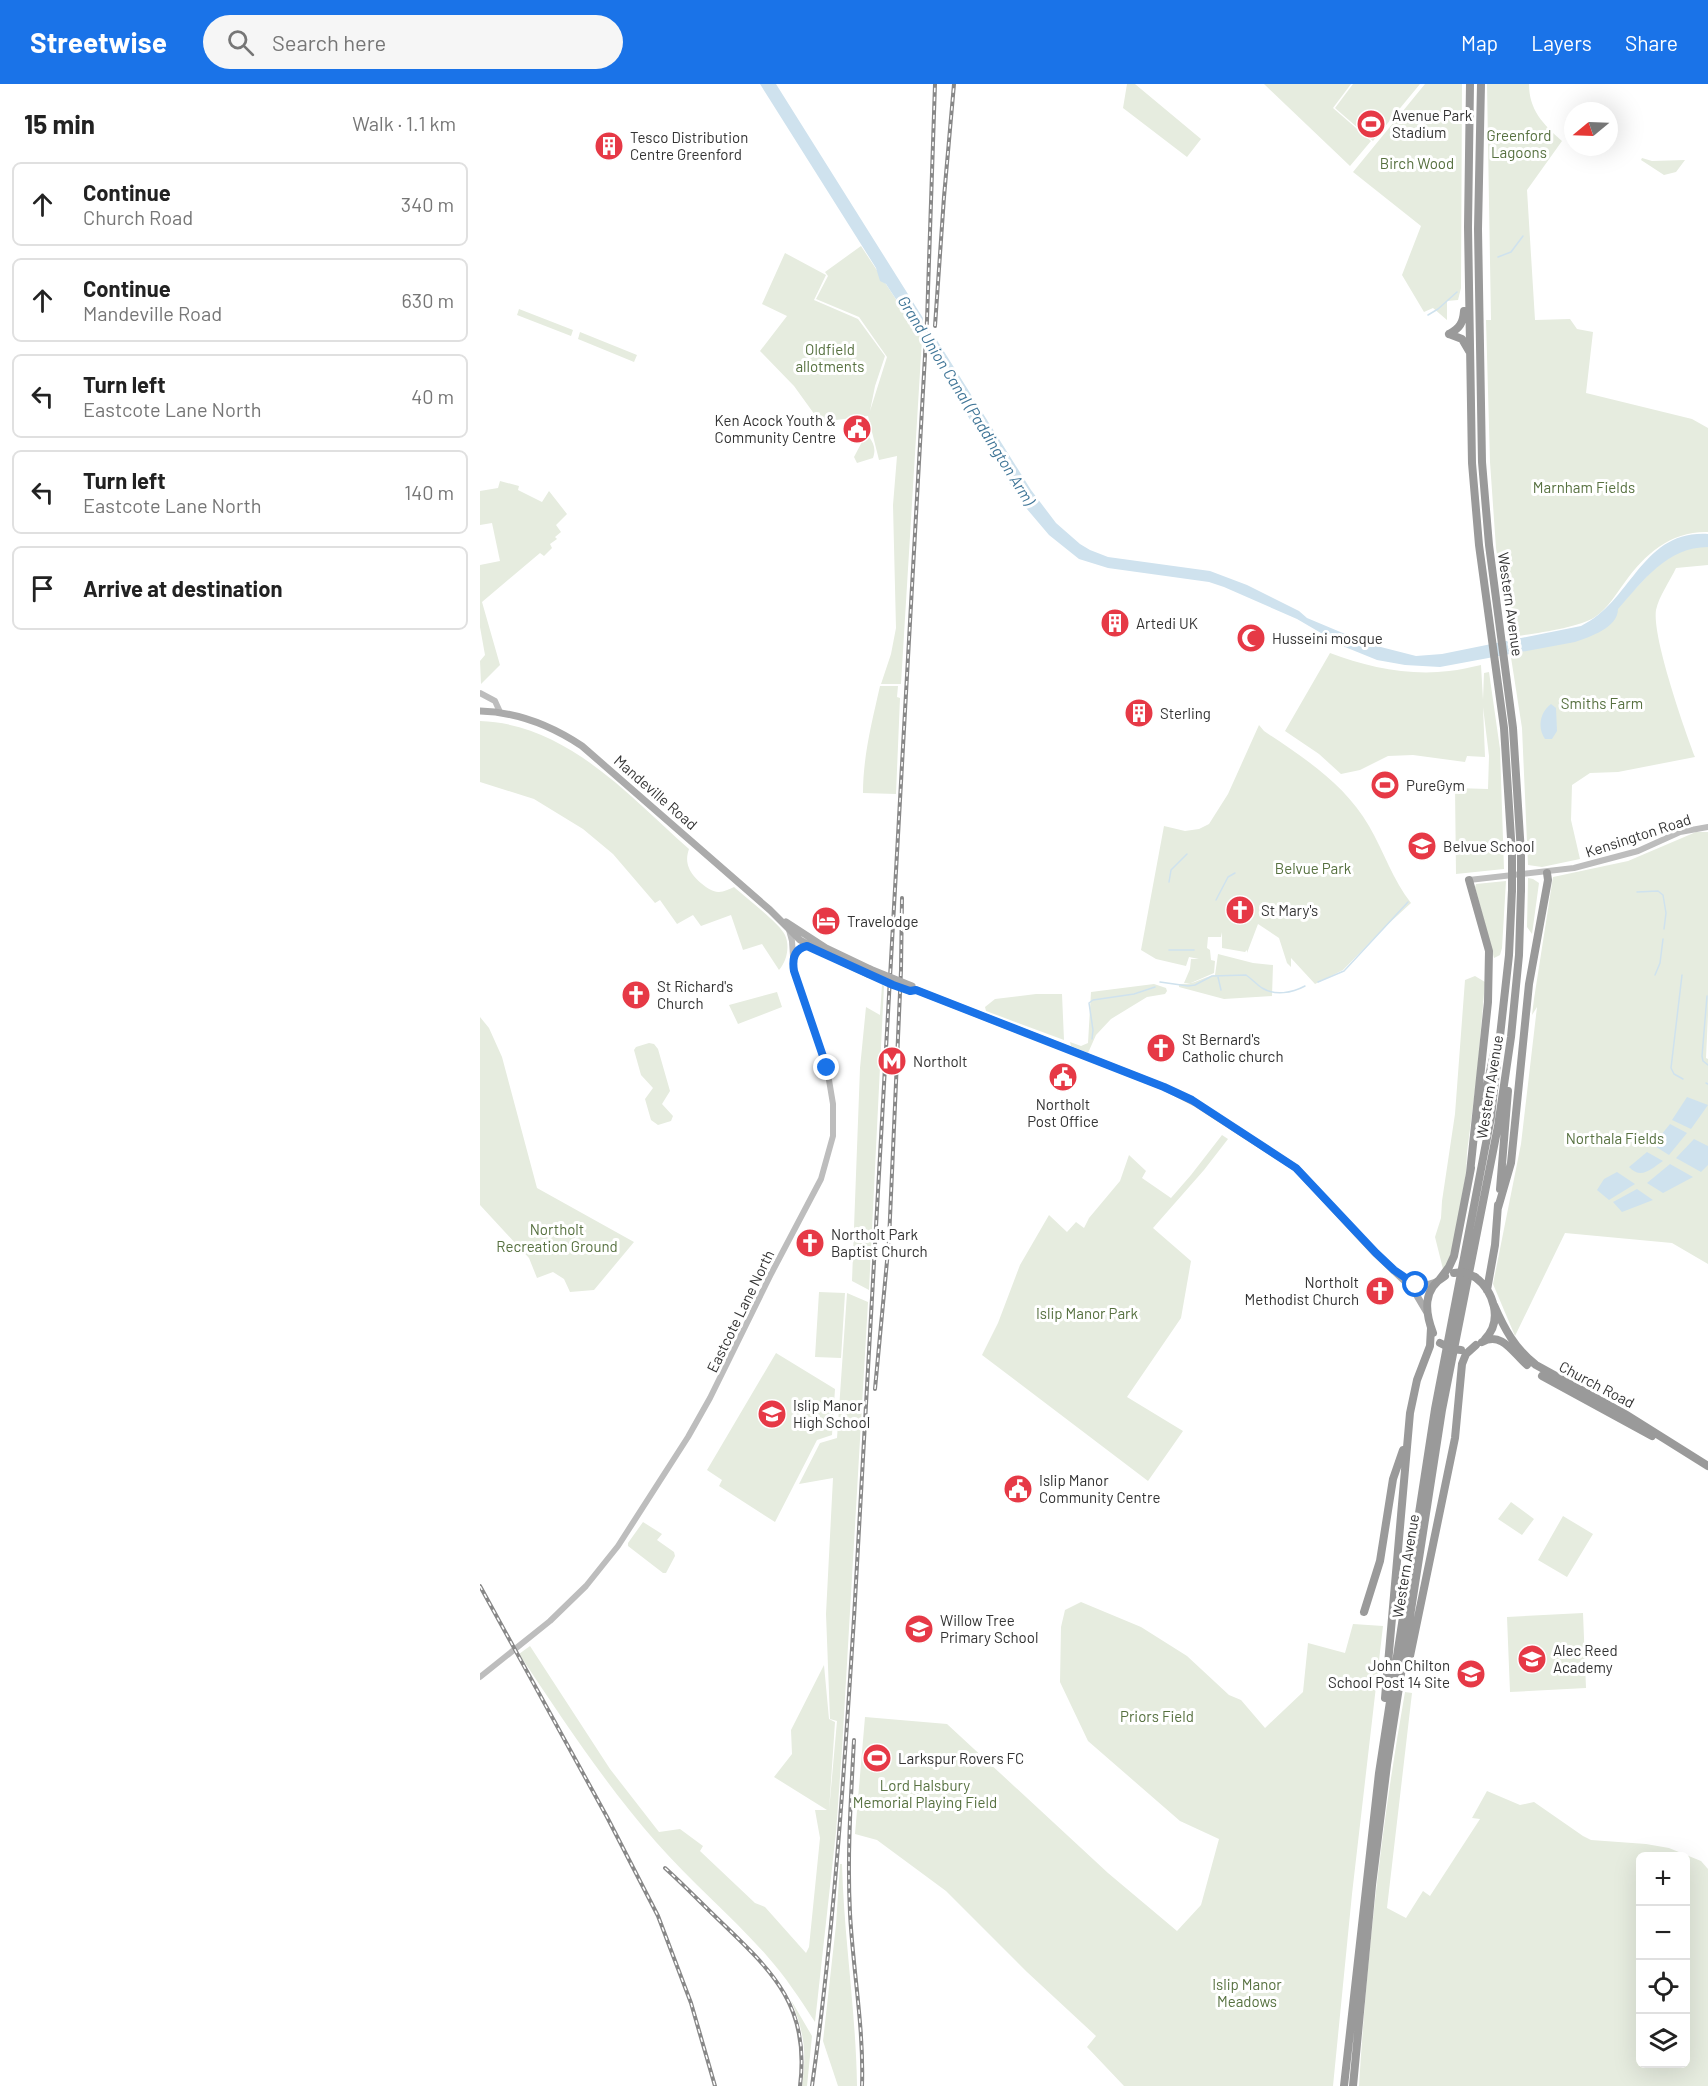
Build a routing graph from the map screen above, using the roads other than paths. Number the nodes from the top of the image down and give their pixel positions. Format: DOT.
graph roads {
  1 [pos="1470,84"];
  2 [pos="1480,84"];
  3 [pos="1468,227"];
  4 [pos="1469,352"];
  5 [pos="480,693"];
  6 [pos="480,711"];
  7 [pos="500,712"];
  8 [pos="1708,827"];
  9 [pos="1517,853"];
  10 [pos="1547,873"];
  11 [pos="1469,880"];
  12 [pos="1516,890"];
  13 [pos="778,918"];
  14 [pos="789,930"];
  15 [pos="805,940"];
  16 [pos="795,952"];
  17 [pos="1505,996"];
  18 [pos="1511,1037"];
  19 [pos="1470,1173"];
  20 [pos="1498,1208"];
  21 [pos="1394,1270"];
  22 [pos="1438,1280"];
  23 [pos="1487,1290"];
  24 [pos="1494,1305"];
  25 [pos="1427,1314"];
  26 [pos="1431,1328"];
  27 [pos="1479,1343"];
  28 [pos="1407,1437"];
  29 [pos="1708,1466"];
  30 [pos="1708,1473"];
  31 [pos="1364,1612"];
  32 [pos="480,1677"];
  33 [pos="1388,1765"];
  34 [pos="1379,1773"];
  35 [pos="1344,2086"];
  36 [pos="1353,2086"];
  1 -- 3 [label="highway, Western Avenue"];
  2 -- 9 [label="highway, Western Avenue"];
  3 -- 4 [label="highway, Western Avenue"];
  3 -- 4 [label="highway"];
  4 -- 9 [label="highway, Western Avenue"];
  5 -- 7 [label="street"];
  6 -- 7 [label="main road, Mandeville Road"];
  7 -- 13 [label="main road, Mandeville Road"];
  8 -- 10 [label="street, Kensington Road"];
  9 -- 12 [label="highway, Western Avenue, bridge"];
  10 -- 11 [label="street, Kensington Road"];
  10 -- 20 [label="highway"];
  11 -- 19 [label="highway"];
  12 -- 17 [label="highway, Western Avenue"];
  12 -- 18 [label="highway, Western Avenue"];
  13 -- 14 [label="main road, Mandeville Road"];
  13 -- 15 [label="main road, Mandeville Road"];
  14 -- 15 [label="main road, Mandeville Road"];
  14 -- 16 [label="street, Eastcote Lane North"];
  15 -- 16 [label="street"];
  15 -- 16 [label="street, Eastcote Lane North"];
  15 -- 21 [label="main road, Mandeville Road, bridge"];
  16 -- 32 [label="street, Eastcote Lane North"];
  17 -- 19 [label="highway"];
  17 -- 34 [label="highway, Western Avenue"];
  18 -- 20 [label="highway"];
  18 -- 33 [label="highway, Western Avenue"];
  19 -- 22 [label="highway"];
  20 -- 23 [label="highway"];
  21 -- 22 [label="main road"];
  21 -- 25 [label="main road"];
  22 -- 23 [label="highway, bridge"];
  22 -- 25 [label="highway"];
  23 -- 24 [label="highway"];
  24 -- 27 [label="highway"];
  24 -- 29 [label="highway, Church Road"];
  25 -- 26 [label="highway"];
  26 -- 27 [label="highway, bridge"];
  26 -- 28 [label="highway"];
  27 -- 30 [label="highway, Church Road"];
  27 -- 33 [label="highway"];
  28 -- 31 [label="highway"];
  28 -- 34 [label="highway"];
  33 -- 36 [label="highway, Western Avenue"];
  34 -- 35 [label="highway, Western Avenue"];
}
